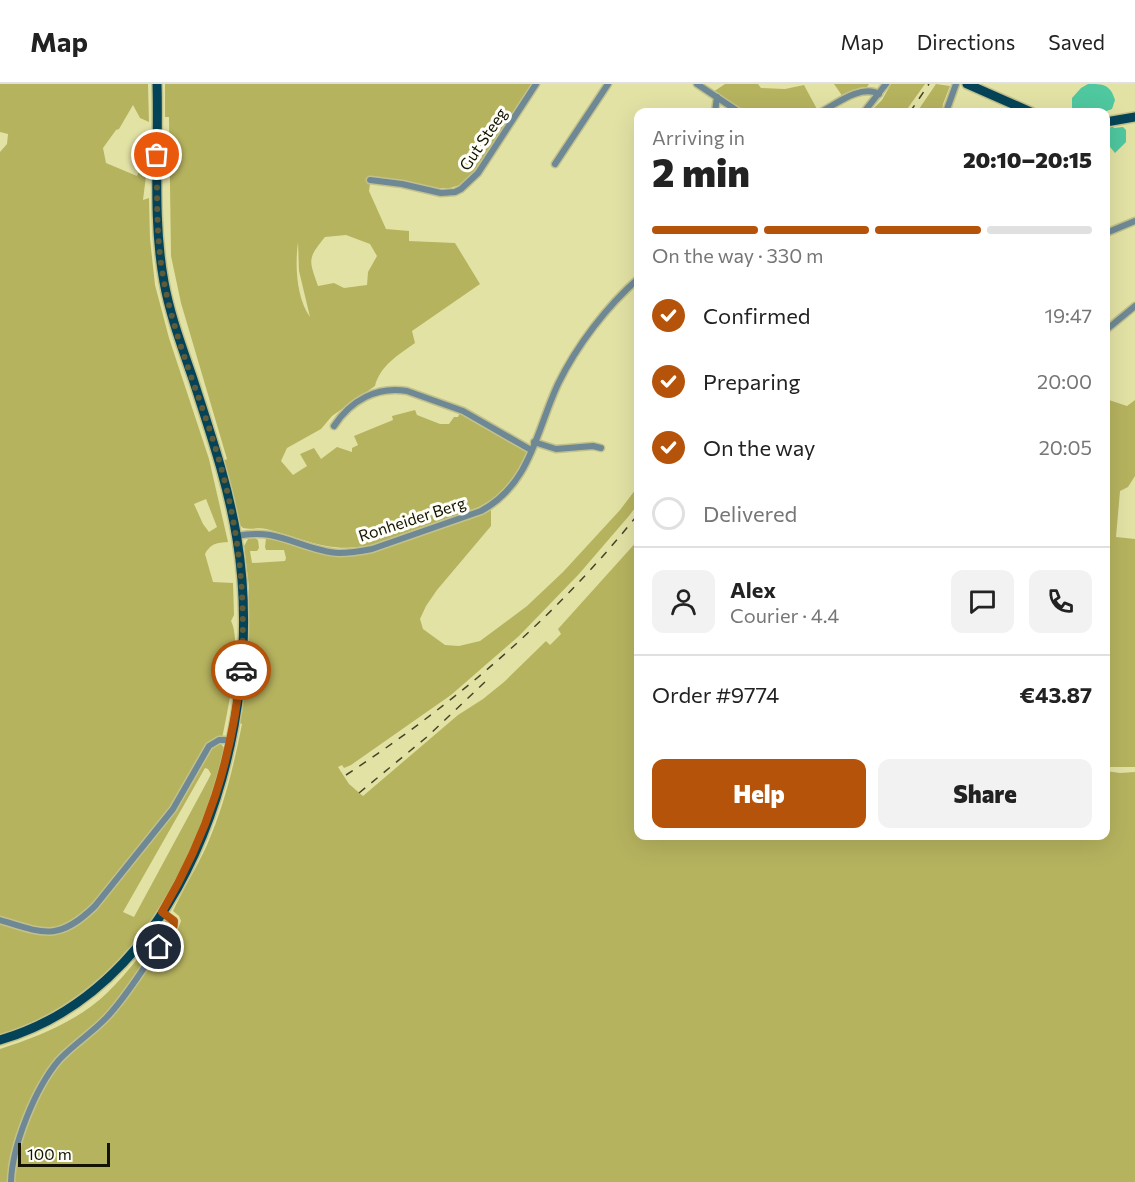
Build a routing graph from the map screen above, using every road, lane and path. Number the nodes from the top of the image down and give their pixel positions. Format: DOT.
graph roads {
  1 [pos="157,84"];
  2 [pos="536,84"];
  3 [pos="608,84"];
  4 [pos="697,84"];
  5 [pos="886,84"];
  6 [pos="956,84"];
  7 [pos="967,84"];
  8 [pos="879,94"];
  9 [pos="717,97"];
  10 [pos="715,108"];
  11 [pos="733,108"];
  12 [pos="829,108"];
  13 [pos="867,108"];
  14 [pos="947,108"];
  15 [pos="1022,108"];
  16 [pos="1135,117"];
  17 [pos="1110,121"];
  18 [pos="555,164"];
  19 [pos="370,180"];
  20 [pos="1135,221"];
  21 [pos="1110,231"];
  22 [pos="634,284"];
  23 [pos="1135,306"];
  24 [pos="1110,327"];
  25 [pos="334,426"];
  26 [pos="534,442"];
  27 [pos="601,448"];
  28 [pos="531,450"];
  29 [pos="236,536"];
  30 [pos="232,740"];
  31 [pos="162,912"];
  32 [pos="0,920"];
  33 [pos="0,1040"];
  34 [pos="11,1182"];
  1 -- 29 [label="main road"];
  2 -- 19 [label="street, Gut Steeg"];
  3 -- 18 [label="street"];
  4 -- 9 [label="street"];
  5 -- 8 [label="street"];
  6 -- 14 [label="street"];
  7 -- 15 [label="main road"];
  8 -- 12 [label="street"];
  8 -- 13 [label="street"];
  9 -- 10 [label="street"];
  9 -- 11 [label="street"];
  16 -- 17 [label="main road"];
  20 -- 21 [label="street"];
  22 -- 26 [label="street, Ronheider Berg"];
  23 -- 24 [label="street"];
  25 -- 28 [label="street"];
  26 -- 27 [label="street"];
  26 -- 28 [label="street, Ronheider Berg"];
  28 -- 29 [label="street, Ronheider Berg"];
  29 -- 30 [label="main road"];
  30 -- 31 [label="main road"];
  30 -- 32 [label="street"];
  31 -- 33 [label="main road"];
  31 -- 34 [label="street"];
}
